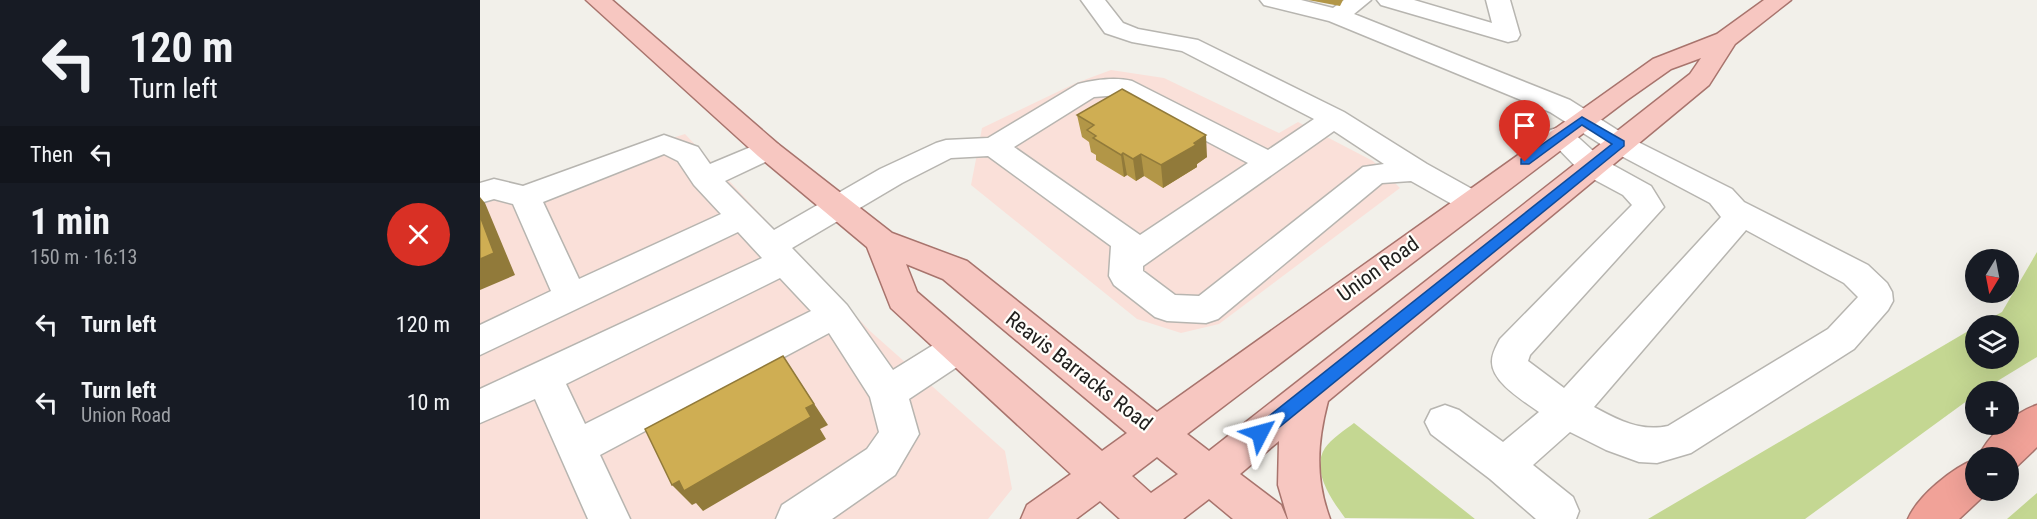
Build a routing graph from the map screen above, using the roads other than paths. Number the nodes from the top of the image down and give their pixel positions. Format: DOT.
graph roads {
  1 [pos="598,0"];
  2 [pos="1093,0"];
  3 [pos="1272,0"];
  4 [pos="1359,0"];
  5 [pos="1389,0"];
  6 [pos="1498,0"];
  7 [pos="1779,0"];
  8 [pos="1337,16"];
  9 [pos="1508,35"];
  10 [pos="1726,39"];
  11 [pos="1519,88"];
  12 [pos="1334,118"];
  13 [pos="1571,128"];
  14 [pos="1620,144"];
  15 [pos="994,147"];
  16 [pos="768,150"];
  17 [pos="1271,163"];
  18 [pos="1592,165"];
  19 [pos="1416,171"];
  20 [pos="705,178"];
  21 [pos="480,193"];
  22 [pos="525,197"];
  23 [pos="1470,201"];
  24 [pos="839,206"];
  25 [pos="1733,208"];
  26 [pos="741,218"];
  27 [pos="881,240"];
  28 [pos="779,254"];
  29 [pos="1128,260"];
  30 [pos="571,297"];
  31 [pos="834,314"];
  32 [pos="480,341"];
  33 [pos="956,349"];
  34 [pos="544,377"];
  35 [pos="1311,392"];
  36 [pos="888,393"];
  37 [pos="480,407"];
  38 [pos="1567,411"];
  39 [pos="1445,422"];
  40 [pos="2037,422"];
  41 [pos="1158,434"];
  42 [pos="2010,447"];
  43 [pos="577,448"];
  44 [pos="1504,466"];
  45 [pos="1210,474"];
  46 [pos="1101,475"];
  47 [pos="1965,487"];
  48 [pos="1558,511"];
  49 [pos="609,519"];
  50 [pos="797,519"];
  51 [pos="1042,519"];
  52 [pos="1150,519"];
  53 [pos="1266,519"];
  54 [pos="1309,519"];
  55 [pos="1929,519"];
  1 -- 16 [label="main road, Reavis Barracks Road"];
  2 -- 12 [label="lane"];
  3 -- 8 [label="lane"];
  4 -- 8 [label="lane"];
  5 -- 9 [label="lane"];
  6 -- 9 [label="lane"];
  7 -- 10 [label="main road, Union Road"];
  8 -- 11 [label="lane"];
  9 -- 11 [label="lane"];
  10 -- 13 [label="main road, Union Road"];
  10 -- 14 [label="main road, Union Road"];
  11 -- 13 [label="lane"];
  12 -- 17 [label="lane"];
  12 -- 19 [label="lane"];
  13 -- 14 [label="lane"];
  13 -- 18 [label="lane"];
  13 -- 23 [label="main road, Union Road"];
  14 -- 18 [label="main road, Union Road"];
  14 -- 25 [label="lane"];
  15 -- 17 [label="lane"];
  15 -- 24 [label="lane"];
  15 -- 29 [label="lane"];
  16 -- 20 [label="lane"];
  16 -- 24 [label="main road, Reavis Barracks Road"];
  17 -- 29 [label="lane"];
  18 -- 35 [label="main road, Union Road"];
  18 -- 38 [label="lane"];
  19 -- 23 [label="lane"];
  19 -- 29 [label="lane"];
  20 -- 22 [label="lane"];
  20 -- 26 [label="lane"];
  21 -- 22 [label="lane"];
  22 -- 30 [label="lane"];
  23 -- 41 [label="main road, Union Road"];
  24 -- 27 [label="main road, Reavis Barracks Road"];
  24 -- 28 [label="lane"];
  25 -- 38 [label="lane"];
  25 -- 38 [label="lane"];
  26 -- 28 [label="lane"];
  26 -- 30 [label="lane"];
  27 -- 33 [label="main road"];
  27 -- 41 [label="main road, Reavis Barracks Road"];
  28 -- 31 [label="lane"];
  28 -- 34 [label="lane"];
  30 -- 32 [label="lane"];
  31 -- 36 [label="lane"];
  31 -- 43 [label="lane"];
  33 -- 36 [label="lane"];
  33 -- 46 [label="main road"];
  34 -- 37 [label="lane"];
  34 -- 43 [label="lane"];
  35 -- 45 [label="main road, Union Road"];
  35 -- 54 [label="main road"];
  36 -- 50 [label="lane"];
  38 -- 44 [label="lane"];
  39 -- 44 [label="lane"];
  40 -- 42 [label="highway"];
  41 -- 45 [label="main road, Reavis Barracks Road"];
  41 -- 46 [label="main road, Union Road"];
  43 -- 49 [label="lane"];
  44 -- 48 [label="lane"];
  45 -- 52 [label="main road, Union Road"];
  45 -- 53 [label="main road, Reavis Barracks Road"];
  46 -- 51 [label="main road, Union Road"];
  46 -- 52 [label="main road"];
  47 -- 55 [label="highway"];
}
